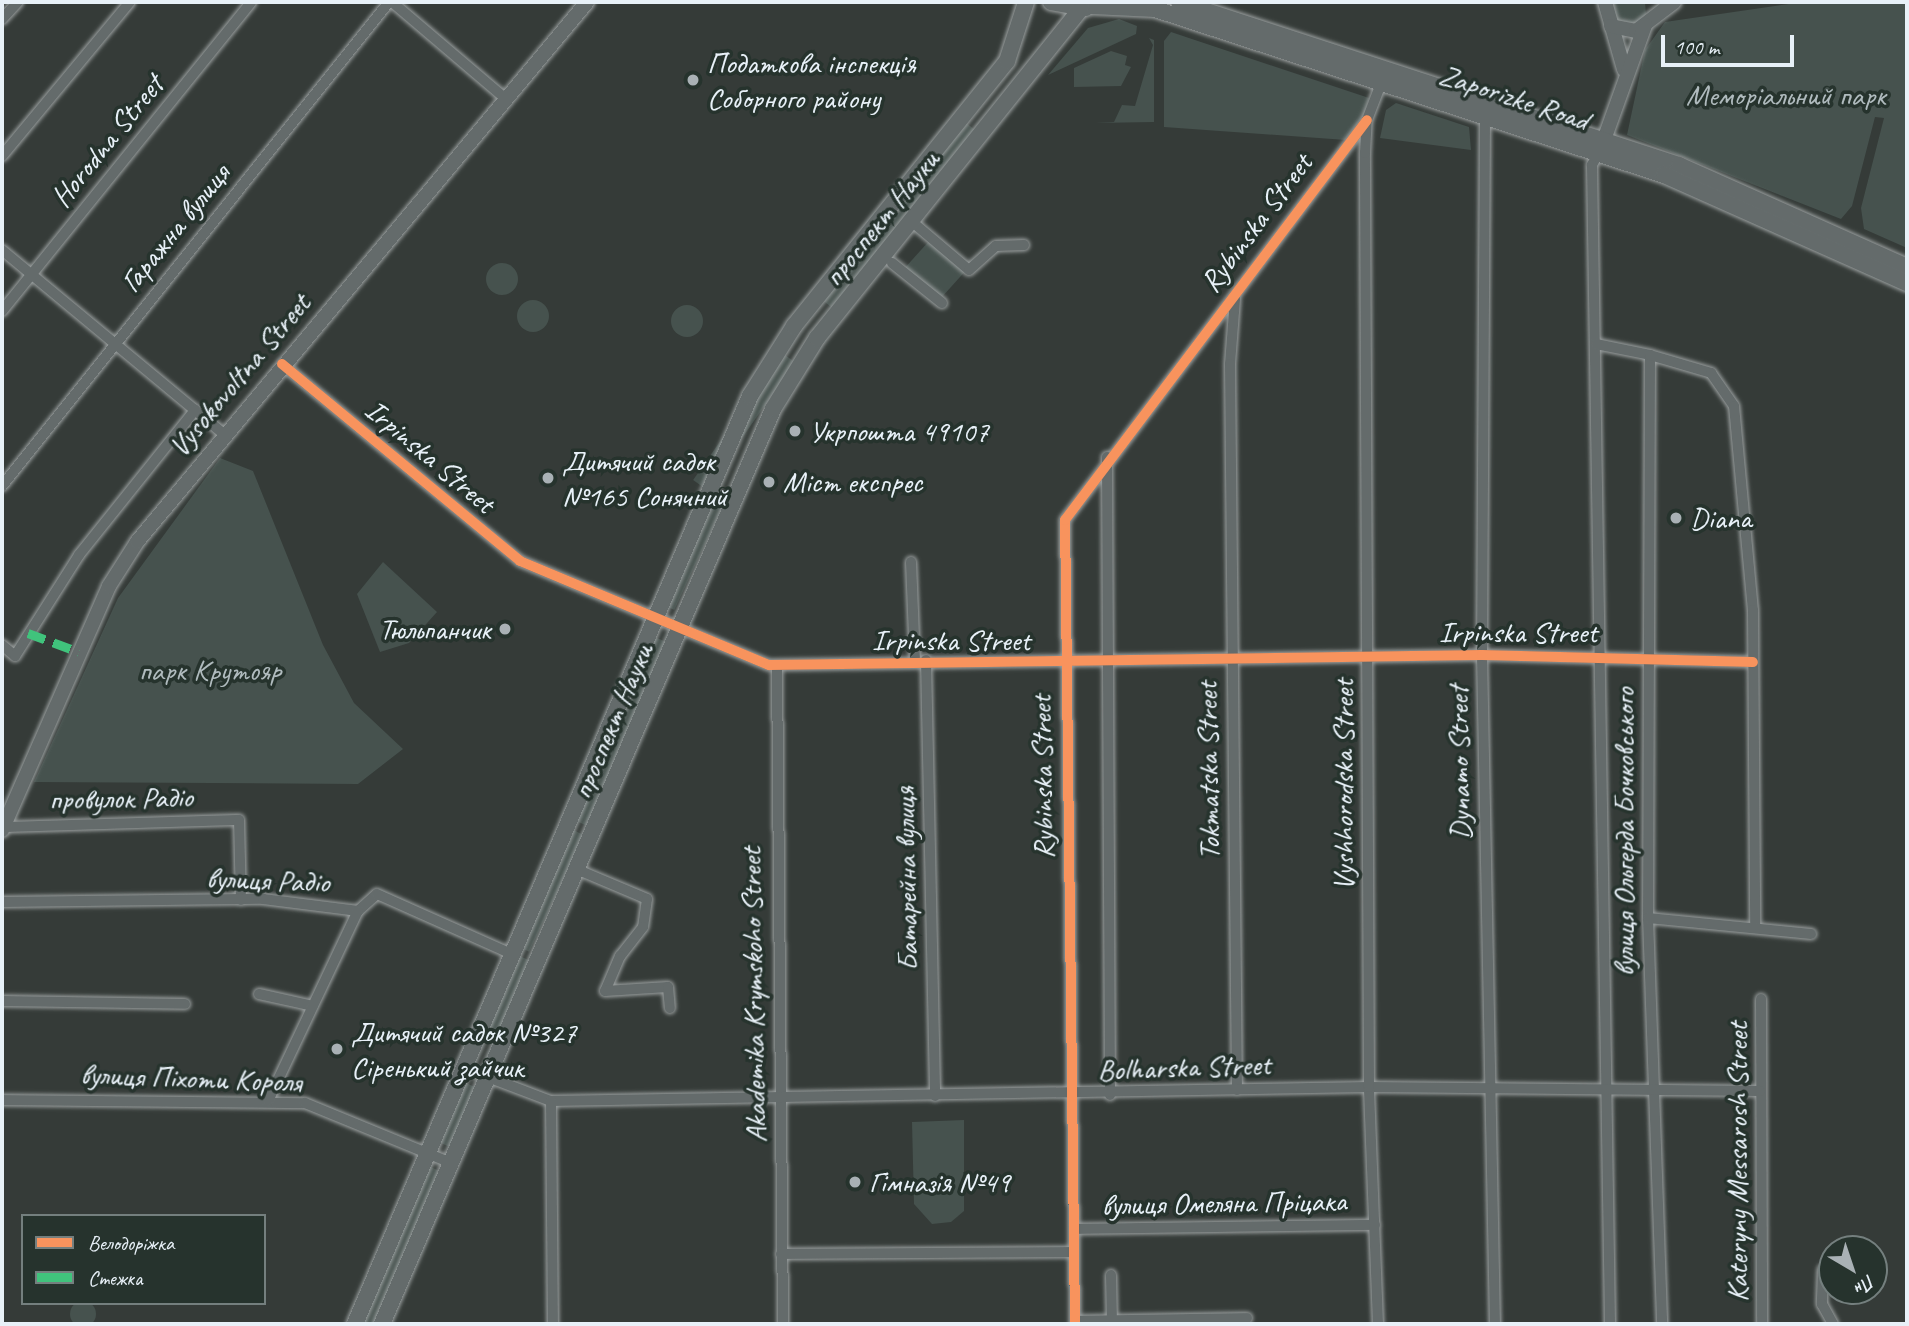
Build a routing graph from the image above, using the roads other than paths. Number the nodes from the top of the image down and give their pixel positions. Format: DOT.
graph roads {
  1 [pos="18,2"];
  2 [pos="130,2"];
  3 [pos="251,2"];
  4 [pos="391,2"];
  5 [pos="587,2"];
  6 [pos="1026,2"];
  7 [pos="1051,2"];
  8 [pos="1179,2"];
  9 [pos="1605,2"];
  10 [pos="1650,2"];
  11 [pos="1674,2"];
  12 [pos="1090,5"];
  13 [pos="2,19"];
  14 [pos="1646,22"];
  15 [pos="1611,26"];
  16 [pos="1624,71"];
  17 [pos="1381,83"];
  18 [pos="983,92"];
  19 [pos="506,99"];
  20 [pos="1002,107"];
  21 [pos="1485,117"];
  22 [pos="1367,120"];
  23 [pos="1602,147"];
  24 [pos="2,156"];
  25 [pos="910,220"];
  26 [pos="1024,244"];
  27 [pos="2,250"];
  28 [pos="891,263"];
  29 [pos="1907,267"];
  30 [pos="32,273"];
  31 [pos="1907,284"];
  32 [pos="1240,286"];
  33 [pos="942,303"];
  34 [pos="2,311"];
  35 [pos="115,343"];
  36 [pos="1595,344"];
  37 [pos="1650,355"];
  38 [pos="282,364"];
  39 [pos="195,410"];
  40 [pos="224,434"];
  41 [pos="1107,457"];
  42 [pos="2,486"];
  43 [pos="911,562"];
  44 [pos="654,619"];
  45 [pos="677,629"];
  46 [pos="2,645"];
  47 [pos="1482,655"];
  48 [pos="1367,657"];
  49 [pos="1601,657"];
  50 [pos="1651,658"];
  51 [pos="1231,660"];
  52 [pos="920,661"];
  53 [pos="1753,662"];
  54 [pos="777,665"];
  55 [pos="1064,665"];
  56 [pos="1104,665"];
  57 [pos="2,829"];
  58 [pos="576,869"];
  59 [pos="241,900"];
  60 [pos="2,902"];
  61 [pos="358,911"];
  62 [pos="1648,918"];
  63 [pos="1755,927"];
  64 [pos="1811,934"];
  65 [pos="512,954"];
  66 [pos="259,994"];
  67 [pos="1761,999"];
  68 [pos="2,1001"];
  69 [pos="185,1004"];
  70 [pos="313,1006"];
  71 [pos="670,1008"];
  72 [pos="464,1068"];
  73 [pos="487,1077"];
  74 [pos="1368,1087"];
  75 [pos="1487,1088"];
  76 [pos="1237,1090"];
  77 [pos="1601,1090"];
  78 [pos="1650,1091"];
  79 [pos="1760,1091"];
  80 [pos="1072,1094"];
  81 [pos="1110,1095"];
  82 [pos="935,1096"];
  83 [pos="779,1099"];
  84 [pos="2,1100"];
  85 [pos="268,1101"];
  86 [pos="551,1101"];
  87 [pos="427,1152"];
  88 [pos="451,1163"];
  89 [pos="1375,1225"];
  90 [pos="1074,1229"];
  91 [pos="1074,1252"];
  92 [pos="781,1254"];
  93 [pos="1111,1275"];
  94 [pos="1823,1305"];
  95 [pos="1247,1318"];
  96 [pos="1213,1321"];
  97 [pos="1112,1322"];
  98 [pos="1075,1323"];
  99 [pos="355,1324"];
  100 [pos="382,1324"];
  101 [pos="553,1324"];
  102 [pos="783,1324"];
  103 [pos="1378,1324"];
  104 [pos="1495,1324"];
  105 [pos="1609,1324"];
  106 [pos="1662,1324"];
  107 [pos="1762,1324"];
  108 [pos="1833,1324"];
  1 -- 13 [label="street"];
  2 -- 24 [label="street"];
  3 -- 30 [label="street, Horodna Street"];
  4 -- 19 [label="street"];
  4 -- 35 [label="street, Гаражна вулиця"];
  5 -- 19 [label="main road, Vysokovoltna Street"];
  6 -- 18 [label="main road, проспект Науки"];
  7 -- 12 [label="main road, Zaporizke Road"];
  8 -- 23 [label="main road, Zaporizke Road"];
  9 -- 15 [label="main road"];
  10 -- 14 [label="main road"];
  11 -- 14 [label="main road"];
  12 -- 17 [label="main road, Zaporizke Road"];
  12 -- 20 [label="main road, проспект Науки"];
  14 -- 15 [label="main road"];
  14 -- 16 [label="main road"];
  15 -- 16 [label="main road"];
  16 -- 23 [label="main road"];
  17 -- 21 [label="main road, Zaporizke Road"];
  17 -- 22 [label="street"];
  18 -- 20 [label="street"];
  18 -- 44 [label="main road, проспект Науки"];
  19 -- 38 [label="main road, Vysokovoltna Street"];
  20 -- 25 [label="main road, проспект Науки"];
  21 -- 23 [label="main road, Zaporizke Road"];
  21 -- 47 [label="street, Dynamo Street"];
  22 -- 32 [label="street, Rybinska Street"];
  22 -- 48 [label="street, Vyshhorodska Street"];
  23 -- 29 [label="main road, Zaporizke Road"];
  23 -- 31 [label="main road, Zaporizke Road"];
  23 -- 36 [label="street, вулиця Ольгерда Бочковського"];
  25 -- 26 [label="street"];
  25 -- 45 [label="main road, проспект Науки"];
  27 -- 30 [label="street"];
  28 -- 33 [label="street"];
  30 -- 34 [label="street, Horodna Street"];
  30 -- 35 [label="street"];
  32 -- 41 [label="street, Rybinska Street"];
  32 -- 51 [label="street, Tokmatska Street"];
  35 -- 39 [label="street"];
  35 -- 42 [label="street, Гаражна вулиця"];
  36 -- 37 [label="street"];
  36 -- 49 [label="street, вулиця Ольгерда Бочковського"];
  37 -- 50 [label="street, вулиця Ольгерда Бочковського"];
  37 -- 53 [label="street"];
  38 -- 40 [label="main road, Vysokovoltna Street"];
  38 -- 44 [label="street, Irpinska Street"];
  39 -- 40 [label="street"];
  39 -- 46 [label="street, Vysokovoltna Street"];
  40 -- 57 [label="main road, Vysokovoltna Street"];
  41 -- 55 [label="street, Rybinska Street"];
  41 -- 56 [label="street, Rybinska Street"];
  43 -- 52 [label="street, Батарейна вулиця"];
  44 -- 45 [label="street, Irpinska Street"];
  44 -- 65 [label="main road, проспект Науки"];
  45 -- 54 [label="street, Irpinska Street"];
  45 -- 58 [label="main road, проспект Науки"];
  47 -- 48 [label="street, Irpinska Street"];
  47 -- 49 [label="street, Irpinska Street"];
  47 -- 75 [label="street, Dynamo Street"];
  48 -- 51 [label="street, Irpinska Street"];
  48 -- 74 [label="street, Vyshhorodska Street"];
  49 -- 50 [label="street, Irpinska Street"];
  49 -- 77 [label="street, вулиця Ольгерда Бочковського"];
  50 -- 53 [label="street, Irpinska Street"];
  50 -- 62 [label="street, вулиця Ольгерда Бочковського"];
  51 -- 56 [label="street, Irpinska Street"];
  51 -- 76 [label="street, Tokmatska Street"];
  52 -- 54 [label="street, Irpinska Street"];
  52 -- 55 [label="street, Irpinska Street"];
  52 -- 82 [label="street, Батарейна вулиця"];
  53 -- 63 [label="street"];
  54 -- 83 [label="street, Akademika Krymskoho Street"];
  55 -- 56 [label="street, Irpinska Street"];
  55 -- 80 [label="street, Rybinska Street"];
  56 -- 81 [label="street, Rybinska Street"];
  57 -- 59 [label="street, провулок Радіо"];
  58 -- 71 [label="street"];
  58 -- 73 [label="main road, проспект Науки"];
  59 -- 60 [label="street, вулиця Радіо"];
  59 -- 61 [label="street, вулиця Радіо"];
  61 -- 65 [label="street, вулиця Радіо"];
  61 -- 70 [label="street"];
  62 -- 63 [label="street"];
  62 -- 78 [label="street, вулиця Ольгерда Бочковського"];
  63 -- 64 [label="street"];
  65 -- 72 [label="main road, проспект Науки"];
  66 -- 70 [label="street"];
  67 -- 79 [label="street, Kateryny Messarosh Street"];
  68 -- 69 [label="street"];
  70 -- 85 [label="street"];
  72 -- 73 [label="street, Bolharska Street"];
  72 -- 87 [label="main road, проспект Науки"];
  73 -- 86 [label="street, Bolharska Street"];
  73 -- 88 [label="main road, проспект Науки"];
  74 -- 75 [label="street, Bolharska Street"];
  74 -- 76 [label="street, Bolharska Street"];
  74 -- 89 [label="street, Vyshhorodska Street"];
  75 -- 77 [label="street, Bolharska Street"];
  75 -- 104 [label="street, Dynamo Street"];
  76 -- 81 [label="street, Bolharska Street"];
  77 -- 78 [label="street, Bolharska Street"];
  77 -- 105 [label="street, вулиця Ольгерда Бочковського"];
  78 -- 79 [label="street, Bolharska Street"];
  78 -- 106 [label="street, вулиця Ольгерда Бочковського"];
  79 -- 107 [label="street, Kateryny Messarosh Street"];
  80 -- 81 [label="street, Bolharska Street"];
  80 -- 82 [label="street, Bolharska Street"];
  80 -- 90 [label="street, Rybinska Street"];
  82 -- 83 [label="street, Bolharska Street"];
  83 -- 86 [label="street, Bolharska Street"];
  83 -- 92 [label="street, Akademika Krymskoho Street"];
  84 -- 85 [label="street, вулиця Піхоти Короля"];
  85 -- 87 [label="street, вулиця Піхоти Короля"];
  86 -- 101 [label="street"];
  87 -- 88 [label="street, вулиця Піхоти Короля"];
  87 -- 99 [label="main road, проспект Науки"];
  88 -- 100 [label="main road, проспект Науки"];
  89 -- 90 [label="street, вулиця Омеляна Пріцака"];
  89 -- 103 [label="street, Vyshhorodska Street"];
  90 -- 91 [label="street, Rybinska Street"];
  91 -- 92 [label="street, вулиця Омеляна Пріцака"];
  91 -- 98 [label="street, Rybinska Street"];
  92 -- 102 [label="street, Akademika Krymskoho Street"];
  93 -- 97 [label="street"];
  94 -- 108 [label="street"];
  95 -- 96 [label="street"];
  96 -- 97 [label="street"];
  97 -- 98 [label="street"];
}
